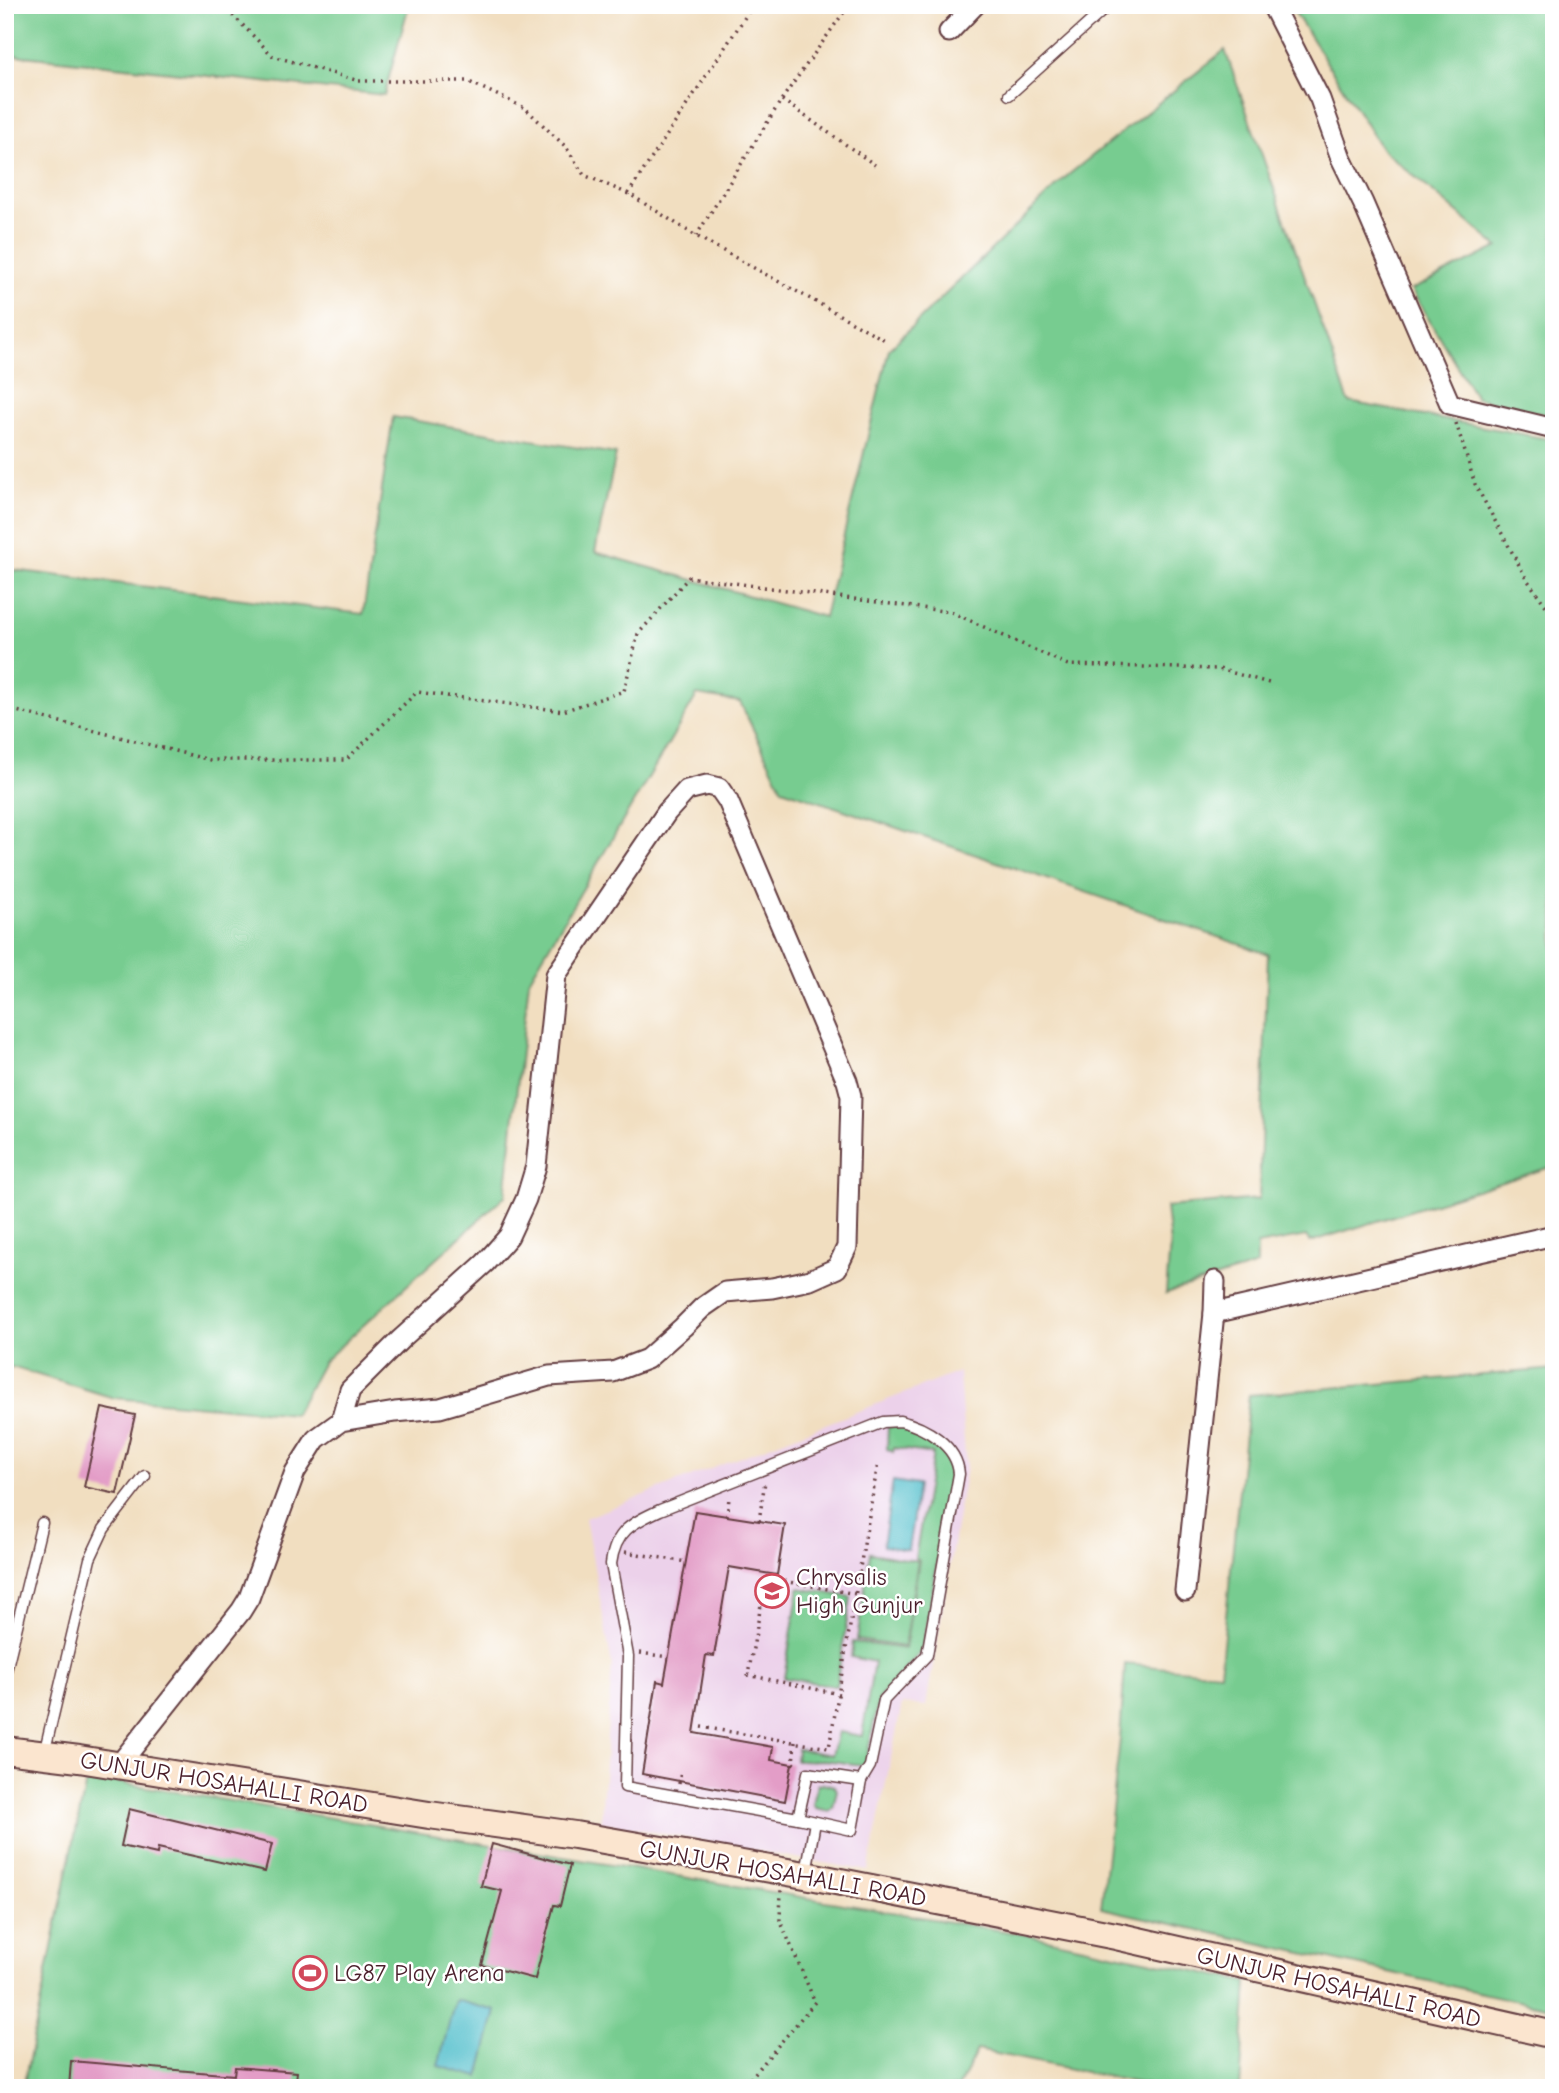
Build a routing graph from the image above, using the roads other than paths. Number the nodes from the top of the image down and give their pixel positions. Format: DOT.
graph roads {
  1 [pos="975,5"];
  2 [pos="1109,5"];
  3 [pos="1272,5"];
  4 [pos="949,32"];
  5 [pos="1009,95"];
  6 [pos="1554,429"];
  7 [pos="1554,1235"];
  8 [pos="1215,1281"];
  9 [pos="1214,1314"];
  10 [pos="341,1421"];
  11 [pos="145,1476"];
  12 [pos="42,1523"];
  13 [pos="1185,1591"];
  14 [pos="5,1675"];
  15 [pos="5,1750"];
  16 [pos="44,1755"];
  17 [pos="119,1765"];
  18 [pos="861,1781"];
  19 [pos="799,1818"];
  20 [pos="815,1822"];
  21 [pos="793,1873"];
  22 [pos="1554,2035"];
  1 -- 4 [label="street"];
  2 -- 5 [label="lane"];
  3 -- 6 [label="street"];
  7 -- 9 [label="street"];
  8 -- 9 [label="street"];
  9 -- 13 [label="street"];
  10 -- 10 [label="street"];
  10 -- 17 [label="street"];
  11 -- 16 [label="lane"];
  12 -- 14 [label="lane"];
  15 -- 16 [label="street, GUNJUR HOSAHALLI ROAD"];
  16 -- 17 [label="street, GUNJUR HOSAHALLI ROAD"];
  17 -- 21 [label="street, GUNJUR HOSAHALLI ROAD"];
  18 -- 19 [label="lane"];
  18 -- 19 [label="lane"];
  18 -- 20 [label="lane"];
  19 -- 20 [label="lane"];
  20 -- 21 [label="lane"];
  21 -- 22 [label="street, GUNJUR HOSAHALLI ROAD"];
}
